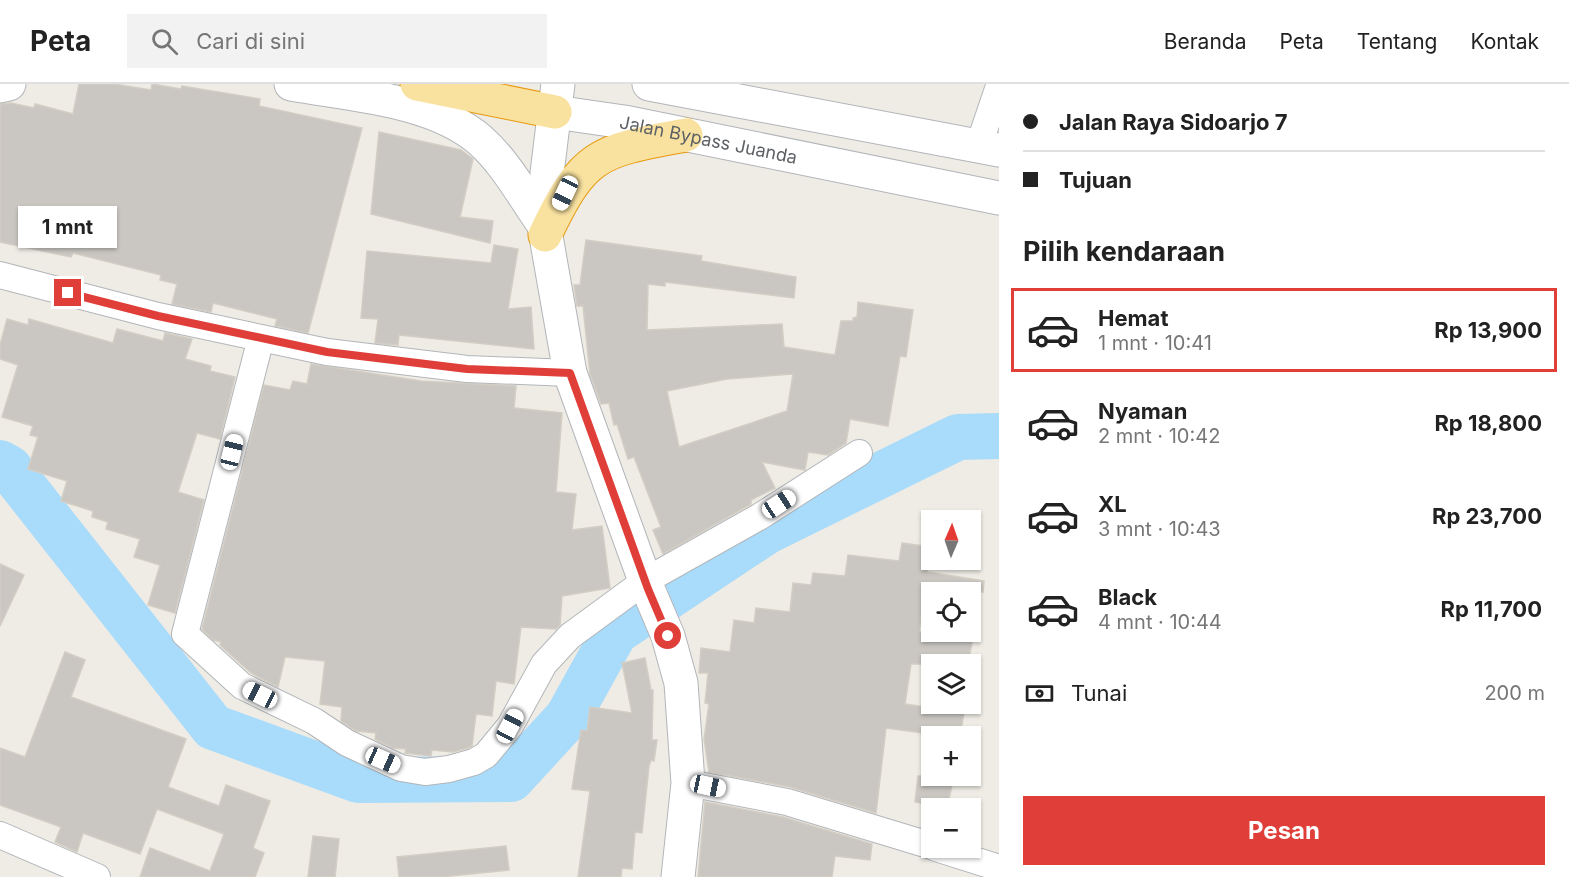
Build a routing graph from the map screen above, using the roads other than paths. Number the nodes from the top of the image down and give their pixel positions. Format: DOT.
graph roads {
  1 [pos="9,84"];
  2 [pos="291,84"];
  3 [pos="417,84"];
  4 [pos="649,84"];
  5 [pos="0,86"];
  6 [pos="998,91"];
  7 [pos="557,98"];
  8 [pos="686,135"];
  9 [pos="989,147"];
  10 [pos="999,198"];
  11 [pos="545,230"];
  12 [pos="0,275"];
  13 [pos="261,338"];
  14 [pos="570,373"];
  15 [pos="859,453"];
  16 [pos="646,585"];
  17 [pos="688,783"];
  18 [pos="0,836"];
  19 [pos="921,843"];
  20 [pos="968,858"];
  21 [pos="999,868"];
  22 [pos="97,877"];
  23 [pos="678,877"];
  1 -- 5 [label="main road"];
  2 -- 11 [label="main road"];
  3 -- 7 [label="highway, Jalan Bypass Juanda"];
  4 -- 9 [label="main road"];
  6 -- 9 [label="street"];
  7 -- 8 [label="main road, Jalan Bypass Juanda"];
  7 -- 11 [label="main road"];
  8 -- 10 [label="main road, Jalan Bypass Juanda"];
  8 -- 11 [label="highway"];
  11 -- 14 [label="main road"];
  12 -- 13 [label="street"];
  13 -- 14 [label="street"];
  13 -- 16 [label="street"];
  14 -- 16 [label="main road"];
  15 -- 16 [label="street"];
  16 -- 17 [label="main road"];
  17 -- 19 [label="street"];
  17 -- 23 [label="main road"];
  18 -- 22 [label="street"];
  20 -- 21 [label="street"];
}
